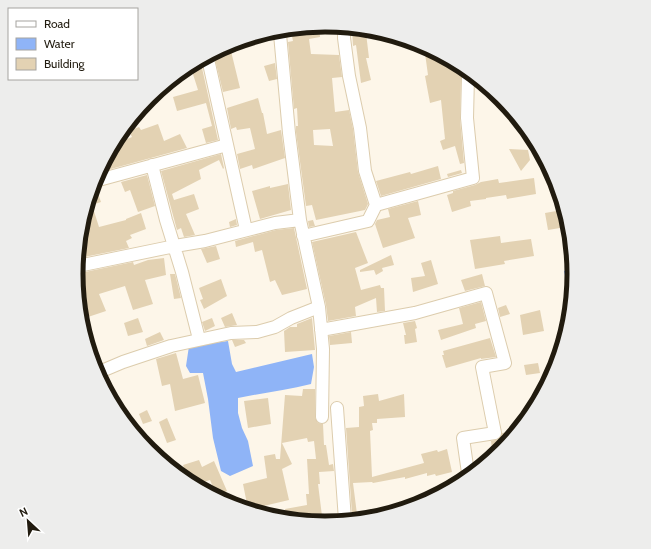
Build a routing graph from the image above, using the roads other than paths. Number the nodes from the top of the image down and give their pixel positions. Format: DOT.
graph roads {
  1 [pos="344,33"];
  2 [pos="280,37"];
  3 [pos="209,62"];
  4 [pos="468,79"];
  5 [pos="227,145"];
  6 [pos="152,165"];
  7 [pos="102,179"];
  8 [pos="376,205"];
  9 [pos="300,220"];
  10 [pos="246,230"];
  11 [pos="303,236"];
  12 [pos="175,246"];
  13 [pos="84,265"];
  14 [pos="319,307"];
  15 [pos="321,330"];
  16 [pos="199,340"];
  17 [pos="103,371"];
  18 [pos="337,408"];
  19 [pos="322,417"];
  20 [pos="468,471"];
  21 [pos="345,516"];
  1 -- 8 [label="street"];
  2 -- 9 [label="street"];
  3 -- 5 [label="street"];
  4 -- 8 [label="street"];
  5 -- 6 [label="street"];
  5 -- 10 [label="street"];
  6 -- 7 [label="street"];
  6 -- 12 [label="street"];
  8 -- 11 [label="street"];
  9 -- 10 [label="street"];
  9 -- 11 [label="street"];
  10 -- 12 [label="street"];
  11 -- 14 [label="street"];
  12 -- 13 [label="street"];
  12 -- 16 [label="street"];
  14 -- 15 [label="street"];
  14 -- 16 [label="street"];
  15 -- 19 [label="street"];
  15 -- 20 [label="street"];
  16 -- 17 [label="street"];
  18 -- 21 [label="street"];
}
